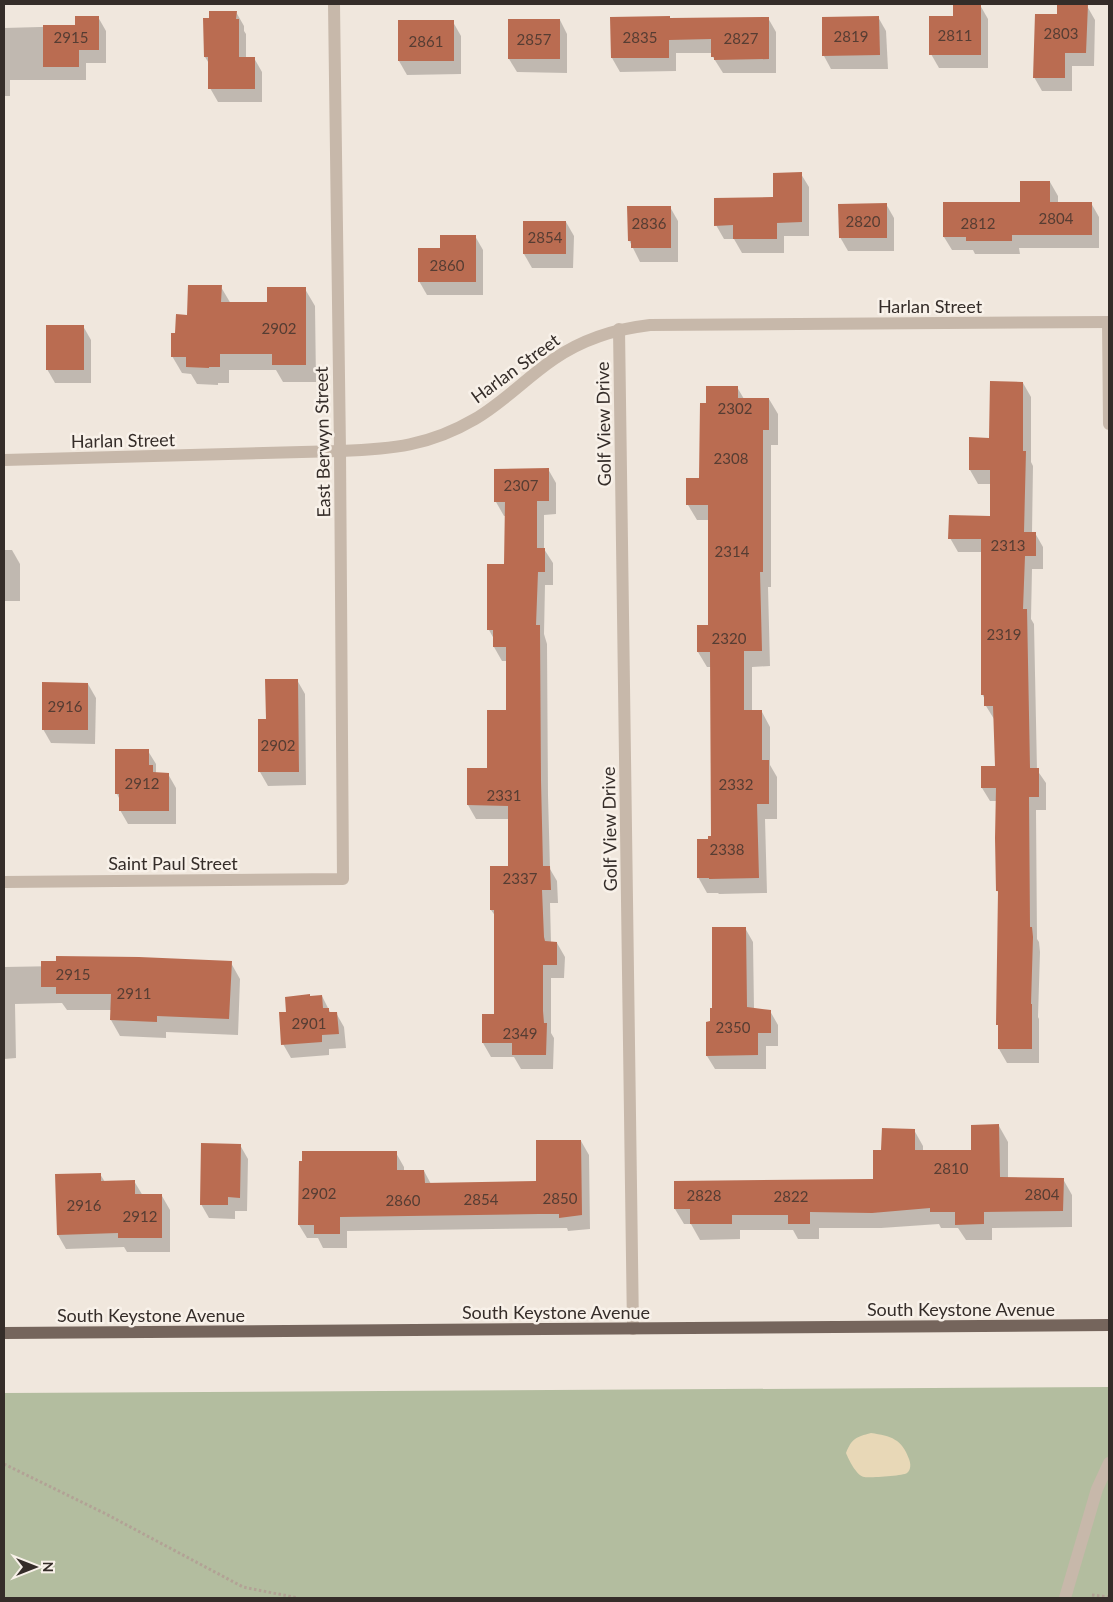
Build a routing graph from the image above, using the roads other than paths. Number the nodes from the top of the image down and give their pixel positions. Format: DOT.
graph roads {
  1 [pos="334,4"];
  2 [pos="1109,322"];
  3 [pos="619,329"];
  4 [pos="1109,424"];
  5 [pos="340,451"];
  6 [pos="4,460"];
  7 [pos="343,880"];
  8 [pos="4,882"];
  9 [pos="1109,1325"];
  10 [pos="633,1329"];
  11 [pos="4,1333"];
  12 [pos="1109,1463"];
  13 [pos="1064,1597"];
  1 -- 5 [label="street, East Berwyn Street"];
  2 -- 3 [label="street, Harlan Street"];
  2 -- 4 [label="street"];
  3 -- 5 [label="street, Harlan Street"];
  3 -- 10 [label="street, Golf View Drive"];
  5 -- 6 [label="street, Harlan Street"];
  5 -- 7 [label="street, East Berwyn Street"];
  7 -- 8 [label="street, Saint Paul Street"];
  9 -- 10 [label="main road, South Keystone Avenue"];
  10 -- 11 [label="main road, South Keystone Avenue"];
  12 -- 13 [label="street"];
}
